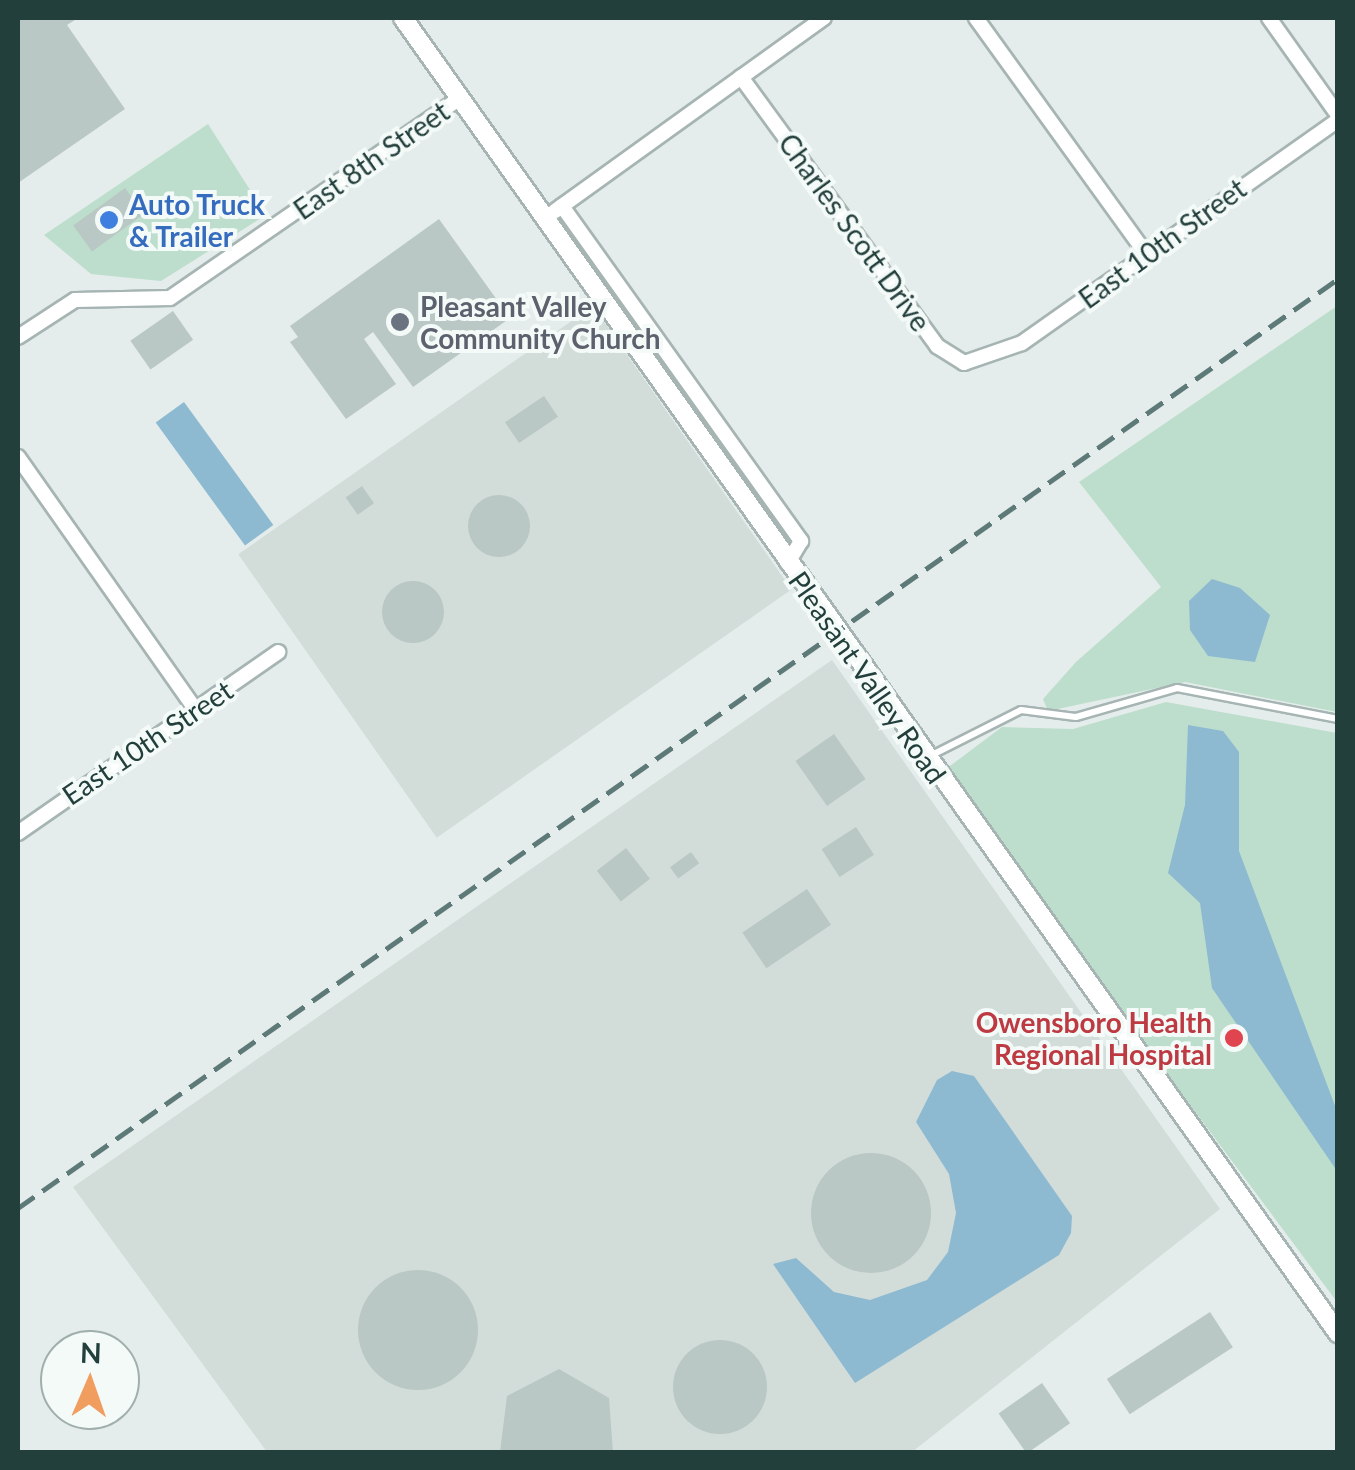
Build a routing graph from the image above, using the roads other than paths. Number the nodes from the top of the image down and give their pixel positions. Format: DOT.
graph roads {
  1 [pos="404,18"];
  2 [pos="824,18"];
  3 [pos="976,18"];
  4 [pos="1269,18"];
  5 [pos="741,76"];
  6 [pos="460,98"];
  7 [pos="1338,118"];
  8 [pos="554,212"];
  9 [pos="1147,256"];
  10 [pos="18,338"];
  11 [pos="984,363"];
  12 [pos="18,457"];
  13 [pos="278,652"];
  14 [pos="196,710"];
  15 [pos="1338,718"];
  16 [pos="924,758"];
  17 [pos="18,833"];
  18 [pos="1338,1333"];
  1 -- 6 [label="street, Pleasant Valley Road"];
  2 -- 5 [label="street"];
  3 -- 9 [label="street"];
  4 -- 7 [label="street"];
  5 -- 8 [label="street"];
  5 -- 11 [label="street, Charles Scott Drive"];
  6 -- 8 [label="street, Pleasant Valley Road"];
  6 -- 10 [label="street, East 8th Street"];
  7 -- 9 [label="street, East 10th Street"];
  8 -- 16 [label="street, Pleasant Valley Road"];
  9 -- 11 [label="street, East 10th Street"];
  12 -- 14 [label="street"];
  13 -- 14 [label="street, East 10th Street"];
  14 -- 17 [label="street, East 10th Street"];
  15 -- 16 [label="lane"];
  16 -- 18 [label="street, Pleasant Valley Road"];
}
